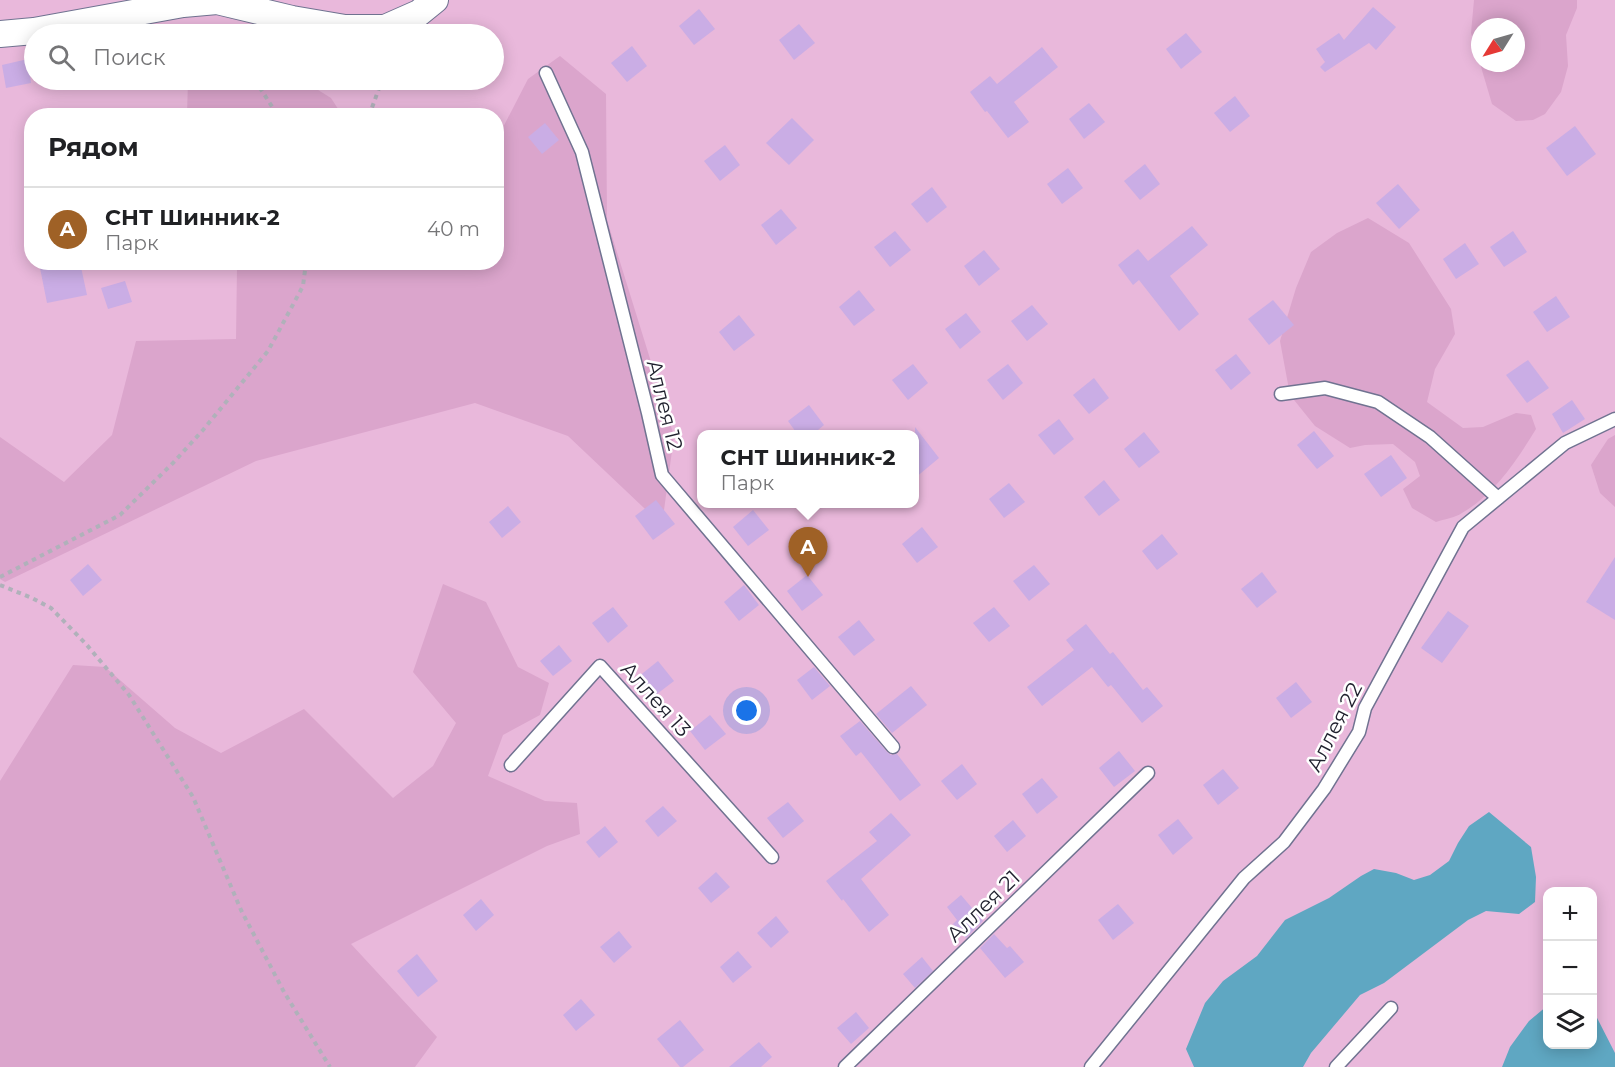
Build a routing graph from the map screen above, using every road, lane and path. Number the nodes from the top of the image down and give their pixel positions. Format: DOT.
graph roads {
  1 [pos="435,0"];
  2 [pos="73,24"];
  3 [pos="324,24"];
  4 [pos="394,24"];
  5 [pos="24,32"];
  6 [pos="0,34"];
  7 [pos="546,73"];
  8 [pos="261,90"];
  9 [pos="378,90"];
  10 [pos="273,108"];
  11 [pos="372,108"];
  12 [pos="305,270"];
  13 [pos="1281,394"];
  14 [pos="1615,419"];
  15 [pos="1498,498"];
  16 [pos="0,577"];
  17 [pos="0,585"];
  18 [pos="893,747"];
  19 [pos="512,765"];
  20 [pos="1148,772"];
  21 [pos="772,858"];
  22 [pos="1391,1008"];
  23 [pos="330,1067"];
  24 [pos="845,1067"];
  25 [pos="1091,1067"];
  26 [pos="1336,1067"];
  1 -- 4 [label="street"];
  2 -- 3 [label="street"];
  5 -- 6 [label="street"];
  7 -- 18 [label="lane, Аллея 12"];
  8 -- 10 [label="path"];
  9 -- 11 [label="path"];
  12 -- 16 [label="path"];
  13 -- 15 [label="lane"];
  14 -- 15 [label="lane, Аллея 22"];
  15 -- 25 [label="lane, Аллея 22"];
  17 -- 23 [label="path"];
  19 -- 21 [label="lane, Аллея 13"];
  20 -- 24 [label="lane, Аллея 21"];
  22 -- 26 [label="lane"];
}
